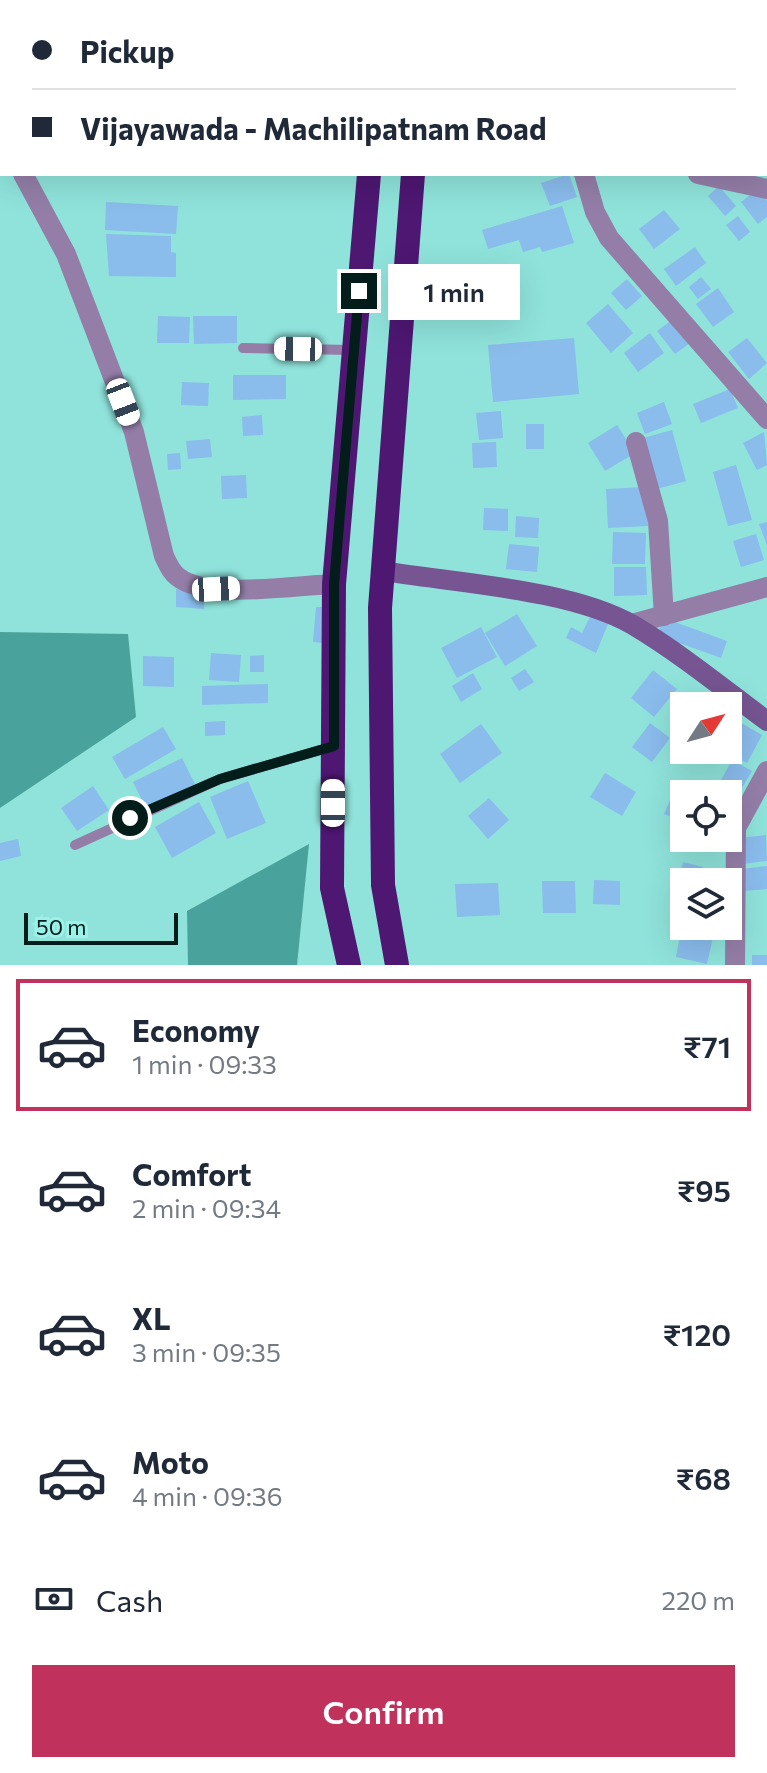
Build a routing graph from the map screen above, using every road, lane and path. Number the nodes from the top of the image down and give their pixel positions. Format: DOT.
graph roads {
  1 [pos="24,176"];
  2 [pos="369,176"];
  3 [pos="413,176"];
  4 [pos="585,176"];
  5 [pos="707,176"];
  6 [pos="767,189"];
  7 [pos="243,348"];
  8 [pos="354,350"];
  9 [pos="767,419"];
  10 [pos="636,442"];
  11 [pos="383,571"];
  12 [pos="334,584"];
  13 [pos="767,587"];
  14 [pos="664,616"];
  15 [pos="632,624"];
  16 [pos="767,721"];
  17 [pos="334,746"];
  18 [pos="767,771"];
  19 [pos="75,845"];
  20 [pos="349,965"];
  21 [pos="397,965"];
  22 [pos="735,965"];
  1 -- 12 [label="street"];
  2 -- 8 [label="highway"];
  3 -- 11 [label="highway"];
  4 -- 9 [label="street"];
  5 -- 6 [label="street"];
  7 -- 8 [label="lane"];
  8 -- 12 [label="highway"];
  10 -- 14 [label="street"];
  11 -- 15 [label="street"];
  11 -- 21 [label="highway"];
  12 -- 17 [label="highway"];
  13 -- 14 [label="street"];
  14 -- 15 [label="street"];
  15 -- 16 [label="street"];
  17 -- 19 [label="lane"];
  17 -- 20 [label="highway"];
  18 -- 22 [label="street"];
}
